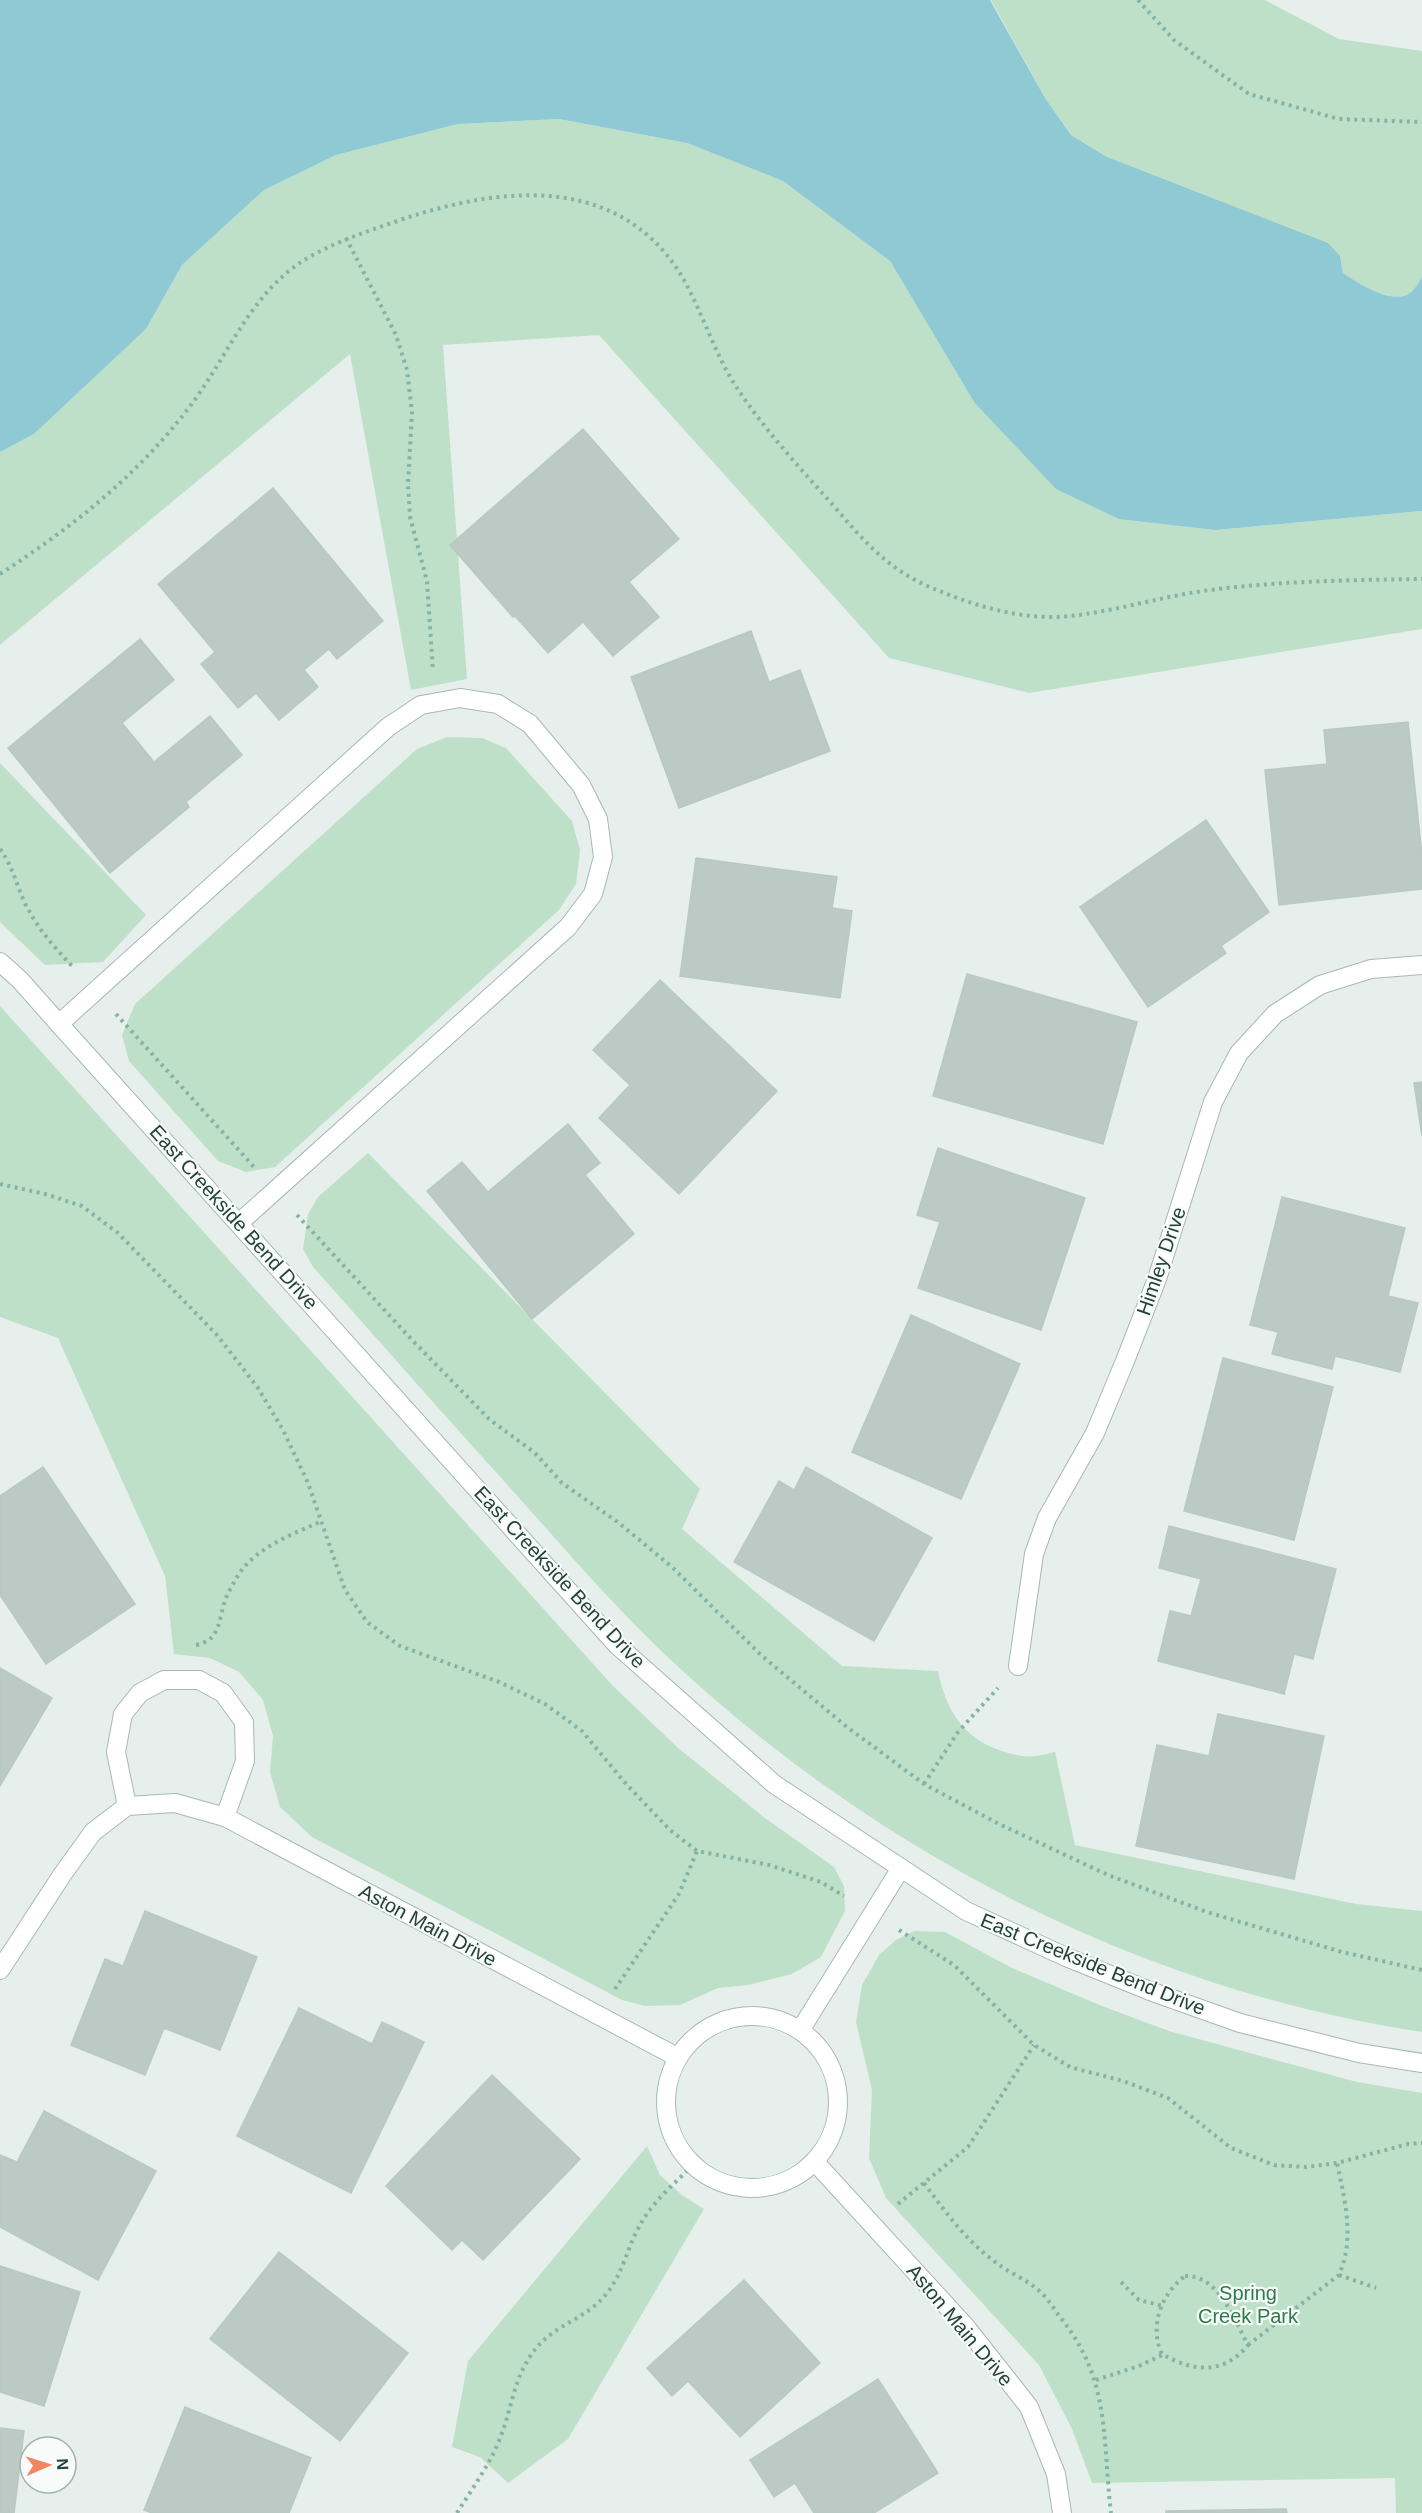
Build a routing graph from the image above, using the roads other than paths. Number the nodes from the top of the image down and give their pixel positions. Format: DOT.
graph roads {
  1 [pos="0,962"];
  2 [pos="1422,965"];
  3 [pos="59,1024"];
  4 [pos="239,1223"];
  5 [pos="1018,1666"];
  6 [pos="127,1806"];
  7 [pos="225,1817"];
  8 [pos="901,1868"];
  9 [pos="0,1970"];
  10 [pos="801,2029"];
  11 [pos="677,2057"];
  12 [pos="1422,2063"];
  13 [pos="815,2162"];
  14 [pos="1062,2513"];
  1 -- 3 [label="street, East Creekside Bend Drive"];
  2 -- 5 [label="street, Himley Drive"];
  3 -- 4 [label="street, East Creekside Bend Drive"];
  3 -- 4 [label="street"];
  4 -- 8 [label="street, East Creekside Bend Drive"];
  6 -- 7 [label="street, Aston Main Drive"];
  6 -- 7 [label="street"];
  6 -- 9 [label="street"];
  7 -- 11 [label="street, Aston Main Drive"];
  8 -- 10 [label="street"];
  8 -- 12 [label="street, East Creekside Bend Drive"];
  10 -- 11 [label="street"];
  10 -- 13 [label="street"];
  11 -- 13 [label="street"];
  13 -- 14 [label="street, Aston Main Drive"];
}
